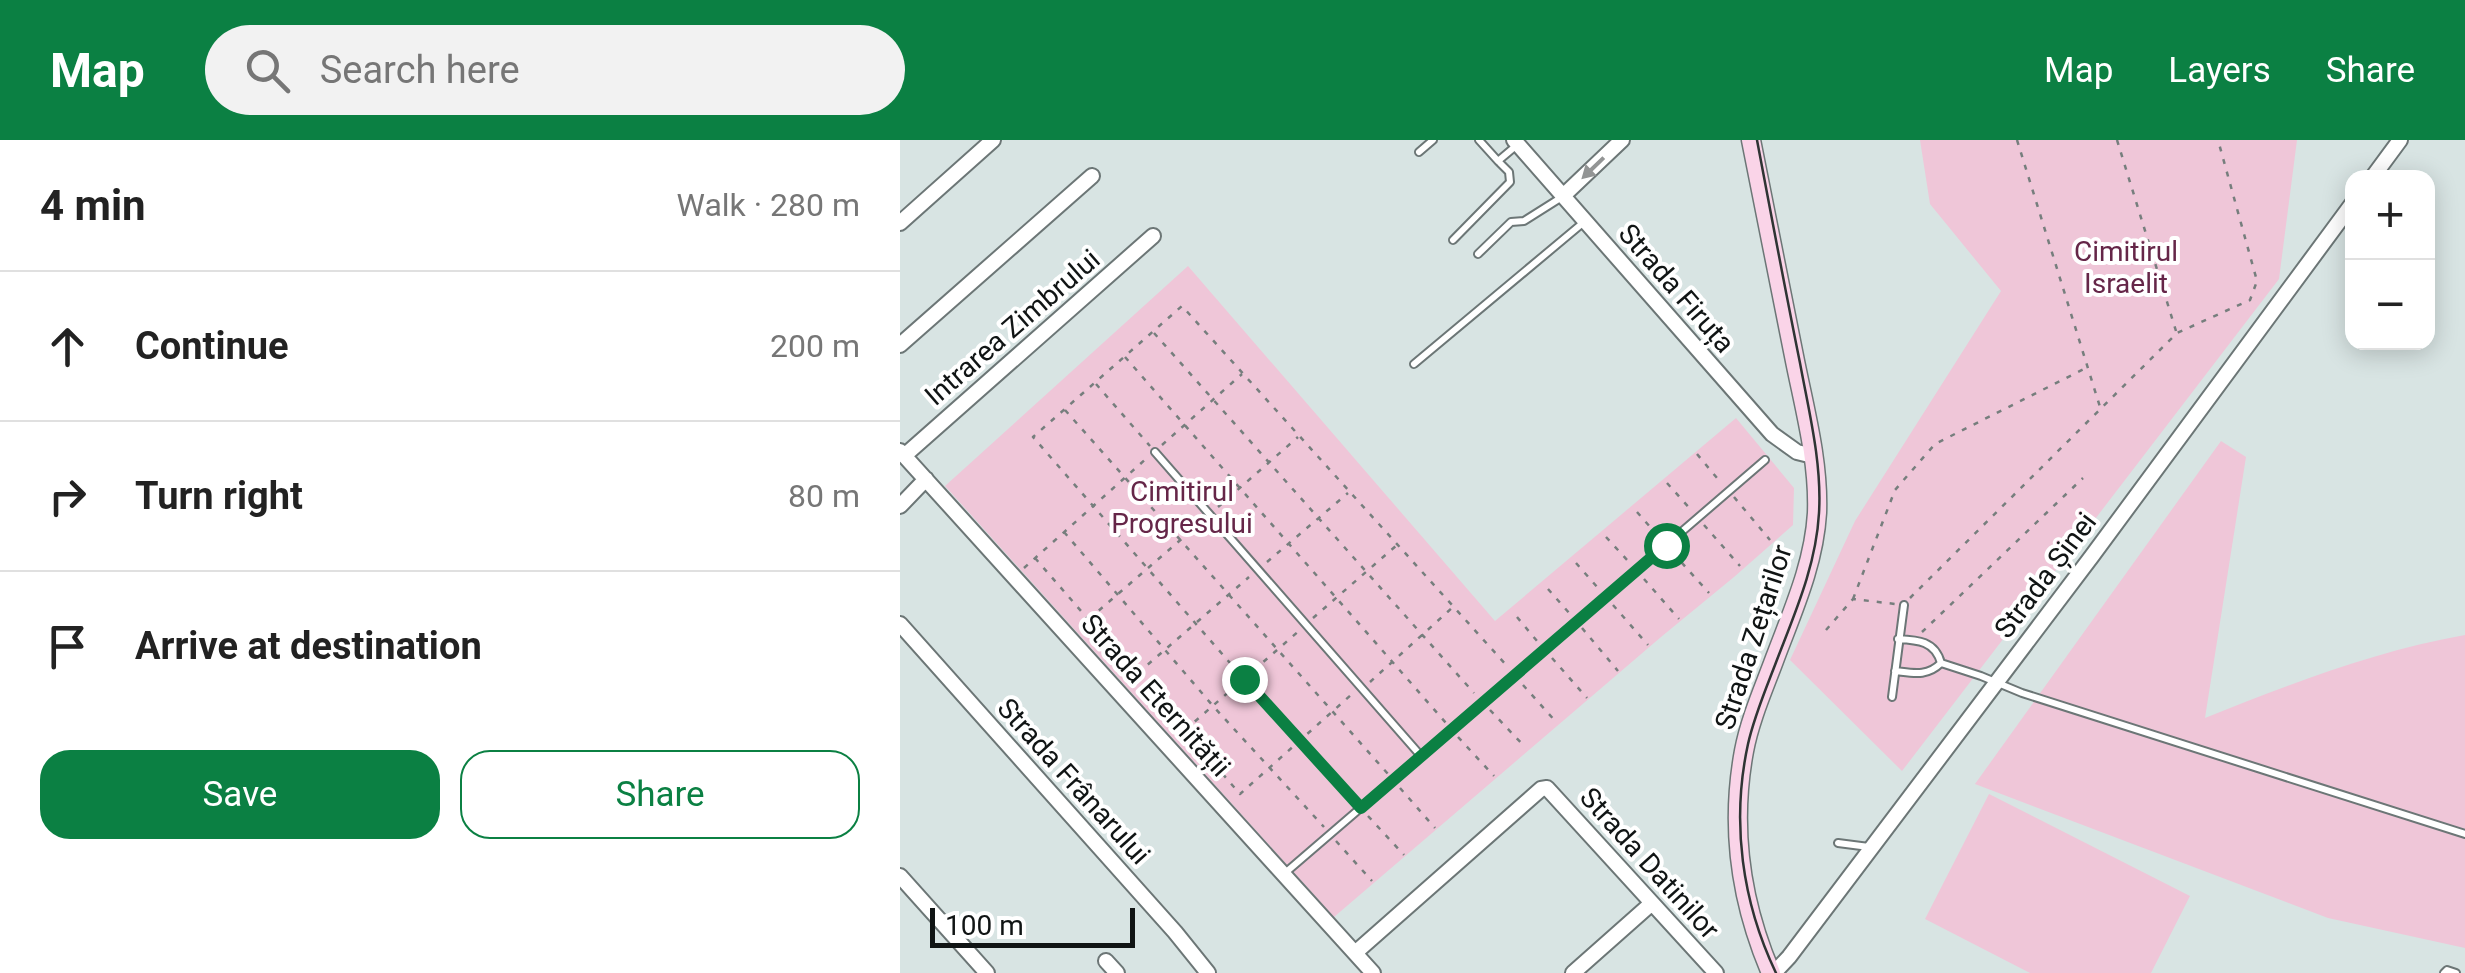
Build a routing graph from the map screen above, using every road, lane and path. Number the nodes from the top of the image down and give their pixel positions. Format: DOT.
graph roads {
  1 [pos="1433,140"];
  2 [pos="1479,140"];
  3 [pos="1622,140"];
  4 [pos="1751,140"];
  5 [pos="2016,140"];
  6 [pos="2116,140"];
  7 [pos="2218,140"];
  8 [pos="2400,140"];
  9 [pos="986,142"];
  10 [pos="1516,142"];
  11 [pos="1420,152"];
  12 [pos="1498,161"];
  13 [pos="2378,170"];
  14 [pos="1092,176"];
  15 [pos="1563,196"];
  16 [pos="2345,213"];
  17 [pos="1585,221"];
  18 [pos="900,224"];
  19 [pos="1153,236"];
  20 [pos="1453,240"];
  21 [pos="1478,254"];
  22 [pos="1153,332"];
  23 [pos="2177,332"];
  24 [pos="900,345"];
  25 [pos="1124,357"];
  26 [pos="1414,364"];
  27 [pos="2088,368"];
  28 [pos="1243,373"];
  29 [pos="1095,383"];
  30 [pos="1214,400"];
  31 [pos="2101,408"];
  32 [pos="1064,410"];
  33 [pos="1184,426"];
  34 [pos="1300,436"];
  35 [pos="1155,452"];
  36 [pos="902,454"];
  37 [pos="1813,456"];
  38 [pos="1765,460"];
  39 [pos="1270,462"];
  40 [pos="1125,478"];
  41 [pos="2083,478"];
  42 [pos="926,480"];
  43 [pos="1240,488"];
  44 [pos="1350,492"];
  45 [pos="900,506"];
  46 [pos="1094,506"];
  47 [pos="1210,514"];
  48 [pos="1318,518"];
  49 [pos="1064,532"];
  50 [pos="1180,540"];
  51 [pos="1288,544"];
  52 [pos="1397,544"];
  53 [pos="1035,558"];
  54 [pos="1148,568"];
  55 [pos="1258,569"];
  56 [pos="1366,572"];
  57 [pos="1015,576"];
  58 [pos="1118,594"];
  59 [pos="1229,595"];
  60 [pos="1336,598"];
  61 [pos="1854,599"];
  62 [pos="1904,604"];
  63 [pos="1453,607"];
  64 [pos="1088,620"];
  65 [pos="900,624"];
  66 [pos="1195,624"];
  67 [pos="1306,624"];
  68 [pos="1826,630"];
  69 [pos="1422,635"];
  70 [pos="1898,639"];
  71 [pos="1914,640"];
  72 [pos="1165,649"];
  73 [pos="1277,650"];
  74 [pos="1391,662"];
  75 [pos="1941,663"];
  76 [pos="1894,671"];
  77 [pos="1136,674"];
  78 [pos="1515,676"];
  79 [pos="1244,679"];
  80 [pos="1996,682"];
  81 [pos="1361,686"];
  82 [pos="1892,697"];
  83 [pos="1483,703"];
  84 [pos="1214,706"];
  85 [pos="1332,712"];
  86 [pos="1557,723"];
  87 [pos="1452,730"];
  88 [pos="1184,731"];
  89 [pos="1300,741"];
  90 [pos="1525,747"];
  91 [pos="1422,756"];
  92 [pos="1271,767"];
  93 [pos="1494,776"];
  94 [pos="1393,780"];
  95 [pos="1361,808"];
  96 [pos="1435,828"];
  97 [pos="1330,834"];
  98 [pos="2465,834"];
  99 [pos="1838,843"];
  100 [pos="1871,847"];
  101 [pos="1404,855"];
  102 [pos="1284,874"];
  103 [pos="900,876"];
  104 [pos="1372,880"];
  105 [pos="1652,903"];
  106 [pos="1356,953"];
  107 [pos="986,973"];
  108 [pos="1208,973"];
  109 [pos="1373,973"];
  110 [pos="1574,973"];
  111 [pos="1716,973"];
  112 [pos="1772,973"];
  113 [pos="2444,973"];
  114 [pos="2456,973"];
  1 -- 11 [label="lane"];
  2 -- 12 [label="lane"];
  3 -- 15 [label="street, one-way"];
  4 -- 37 [label="main road, Strada Zețarilor"];
  5 -- 27 [label="path"];
  6 -- 23 [label="path"];
  7 -- 23 [label="path"];
  8 -- 13 [label="street"];
  9 -- 18 [label="street"];
  10 -- 12 [label="lane"];
  10 -- 15 [label="street, Strada Firuța"];
  12 -- 20 [label="lane"];
  14 -- 24 [label="street"];
  15 -- 17 [label="street, Strada Firuța"];
  15 -- 21 [label="lane"];
  16 -- 80 [label="street, Strada Șinei"];
  17 -- 26 [label="lane"];
  17 -- 37 [label="street, Strada Firuța"];
  19 -- 36 [label="street, Intrarea Zimbrului"];
  22 -- 25 [label="path"];
  22 -- 28 [label="path"];
  22 -- 30 [label="path"];
  23 -- 31 [label="path"];
  25 -- 29 [label="path"];
  25 -- 33 [label="path"];
  27 -- 31 [label="path"];
  27 -- 61 [label="path"];
  28 -- 30 [label="path"];
  28 -- 34 [label="path"];
  29 -- 32 [label="path"];
  29 -- 35 [label="path"];
  30 -- 33 [label="path"];
  30 -- 39 [label="path"];
  31 -- 62 [label="path"];
  32 -- 40 [label="path"];
  32 -- 46 [label="path"];
  33 -- 35 [label="path"];
  33 -- 43 [label="path"];
  34 -- 39 [label="path"];
  34 -- 44 [label="path"];
  35 -- 40 [label="path"];
  35 -- 47 [label="lane"];
  36 -- 42 [label="street, Strada Eternității"];
  37 -- 112 [label="main road, Strada Zețarilor"];
  38 -- 78 [label="lane"];
  39 -- 43 [label="path"];
  39 -- 48 [label="path"];
  40 -- 46 [label="path"];
  40 -- 50 [label="path"];
  41 -- 71 [label="path"];
  42 -- 45 [label="street"];
  42 -- 57 [label="street, Strada Eternității"];
  43 -- 47 [label="path"];
  43 -- 51 [label="path"];
  44 -- 48 [label="path"];
  44 -- 52 [label="path"];
  46 -- 49 [label="path"];
  46 -- 54 [label="path"];
  47 -- 50 [label="path"];
  47 -- 55 [label="lane"];
  48 -- 51 [label="path"];
  48 -- 56 [label="path"];
  49 -- 53 [label="path"];
  49 -- 58 [label="path"];
  50 -- 54 [label="path"];
  50 -- 59 [label="path"];
  51 -- 55 [label="path"];
  51 -- 60 [label="path"];
  52 -- 56 [label="path"];
  52 -- 63 [label="path"];
  53 -- 57 [label="path"];
  53 -- 64 [label="path"];
  54 -- 58 [label="path"];
  54 -- 66 [label="path"];
  55 -- 59 [label="path"];
  55 -- 67 [label="lane"];
  56 -- 60 [label="path"];
  56 -- 69 [label="path"];
  57 -- 102 [label="street, Strada Eternității"];
  58 -- 64 [label="path"];
  58 -- 72 [label="path"];
  59 -- 66 [label="path"];
  59 -- 73 [label="path"];
  60 -- 67 [label="path"];
  60 -- 74 [label="path"];
  61 -- 62 [label="path"];
  61 -- 68 [label="path"];
  62 -- 70 [label="lane"];
  63 -- 69 [label="path"];
  63 -- 78 [label="path"];
  64 -- 77 [label="path"];
  65 -- 108 [label="street, Strada Frânarului"];
  66 -- 72 [label="path"];
  66 -- 79 [label="path"];
  67 -- 73 [label="path"];
  67 -- 81 [label="lane"];
  69 -- 74 [label="path"];
  69 -- 83 [label="path"];
  70 -- 71 [label="lane"];
  70 -- 76 [label="lane"];
  71 -- 75 [label="lane"];
  72 -- 77 [label="path"];
  72 -- 84 [label="path"];
  73 -- 79 [label="path"];
  73 -- 85 [label="path"];
  74 -- 81 [label="path"];
  74 -- 87 [label="path"];
  75 -- 76 [label="lane"];
  75 -- 80 [label="lane"];
  76 -- 82 [label="lane"];
  77 -- 88 [label="path"];
  78 -- 83 [label="lane"];
  78 -- 86 [label="path"];
  79 -- 84 [label="path"];
  79 -- 89 [label="path"];
  80 -- 98 [label="lane"];
  80 -- 100 [label="street, Strada Șinei"];
  81 -- 85 [label="path"];
  81 -- 91 [label="lane"];
  83 -- 87 [label="lane"];
  83 -- 90 [label="path"];
  84 -- 88 [label="path"];
  84 -- 92 [label="path"];
  85 -- 89 [label="path"];
  85 -- 94 [label="path"];
  87 -- 91 [label="lane"];
  87 -- 93 [label="path"];
  88 -- 92 [label="path"];
  89 -- 92 [label="path"];
  89 -- 95 [label="path"];
  91 -- 94 [label="lane"];
  92 -- 97 [label="path"];
  94 -- 95 [label="lane"];
  94 -- 96 [label="path"];
  95 -- 97 [label="lane"];
  95 -- 101 [label="path"];
  97 -- 102 [label="lane"];
  97 -- 104 [label="path"];
  99 -- 100 [label="lane"];
  100 -- 112 [label="street, Strada Șinei"];
  102 -- 106 [label="street, Strada Eternității"];
  103 -- 107 [label="street"];
  105 -- 106 [label="street, Strada Datinilor"];
  105 -- 110 [label="street"];
  105 -- 111 [label="street, Strada Datinilor"];
  106 -- 109 [label="street, Strada Eternității"];
  113 -- 114 [label="lane"];
}
